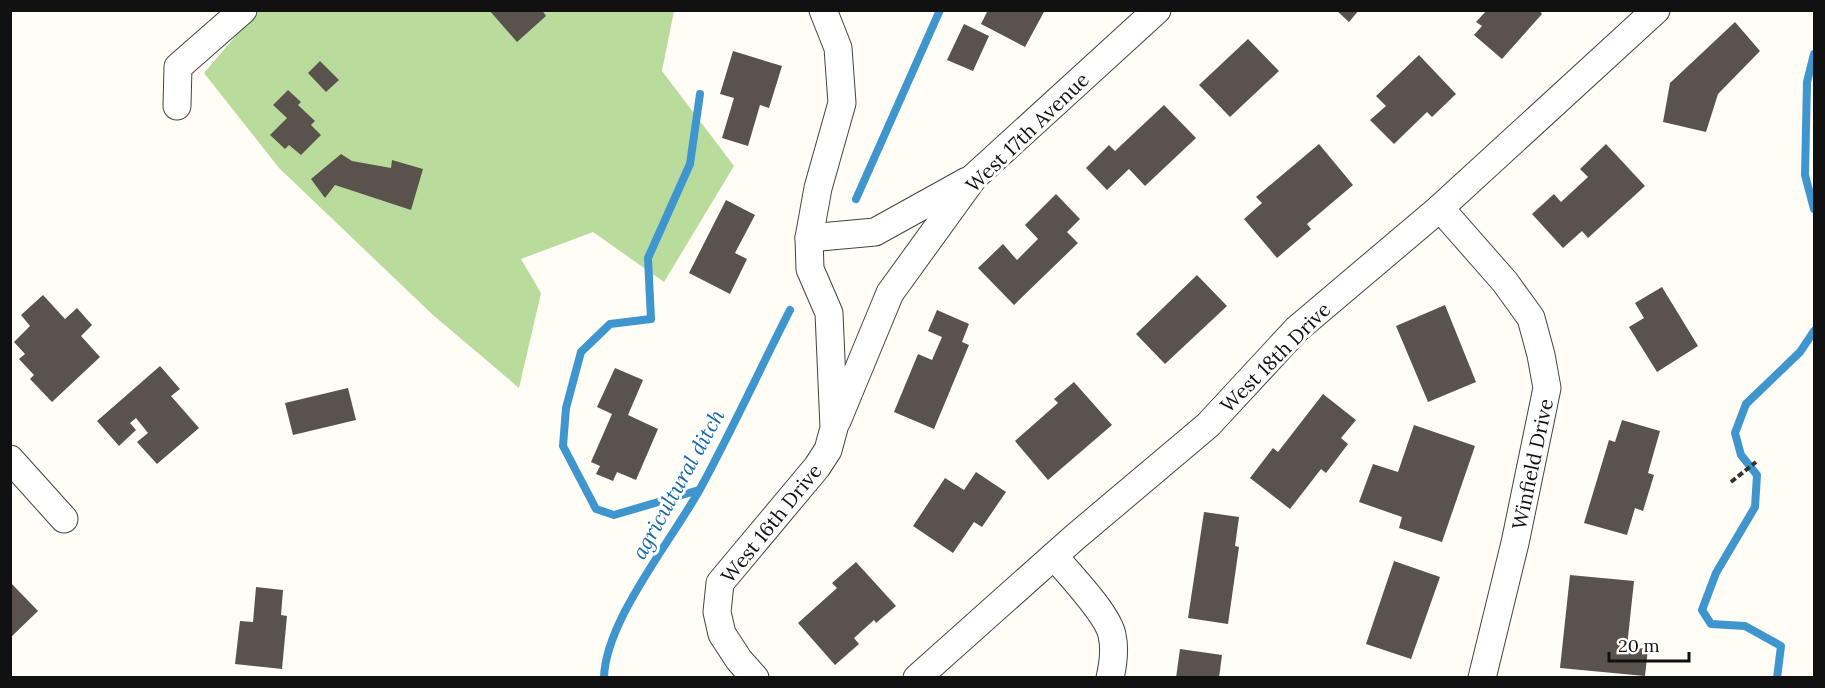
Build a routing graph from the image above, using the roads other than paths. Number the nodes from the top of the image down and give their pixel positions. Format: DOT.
graph roads {
  1 [pos="243,10"];
  2 [pos="823,10"];
  3 [pos="1156,10"];
  4 [pos="1656,10"];
  5 [pos="177,106"];
  6 [pos="974,177"];
  7 [pos="1440,208"];
  8 [pos="809,238"];
  9 [pos="834,428"];
  10 [pos="10,459"];
  11 [pos="64,519"];
  12 [pos="1054,556"];
  13 [pos="755,678"];
  14 [pos="917,678"];
  15 [pos="1110,678"];
  16 [pos="1482,678"];
  1 -- 5 [label="street"];
  2 -- 8 [label="street, West 16th Drive"];
  3 -- 6 [label="street, West 17th Avenue"];
  4 -- 7 [label="street, West 18th Drive"];
  6 -- 8 [label="street"];
  6 -- 9 [label="street, West 17th Avenue"];
  7 -- 12 [label="street, West 18th Drive"];
  7 -- 16 [label="street, Winfield Drive"];
  8 -- 9 [label="street, West 16th Drive"];
  9 -- 13 [label="street, West 16th Drive"];
  10 -- 11 [label="street"];
  12 -- 14 [label="street, West 18th Drive"];
  12 -- 15 [label="street"];
}
